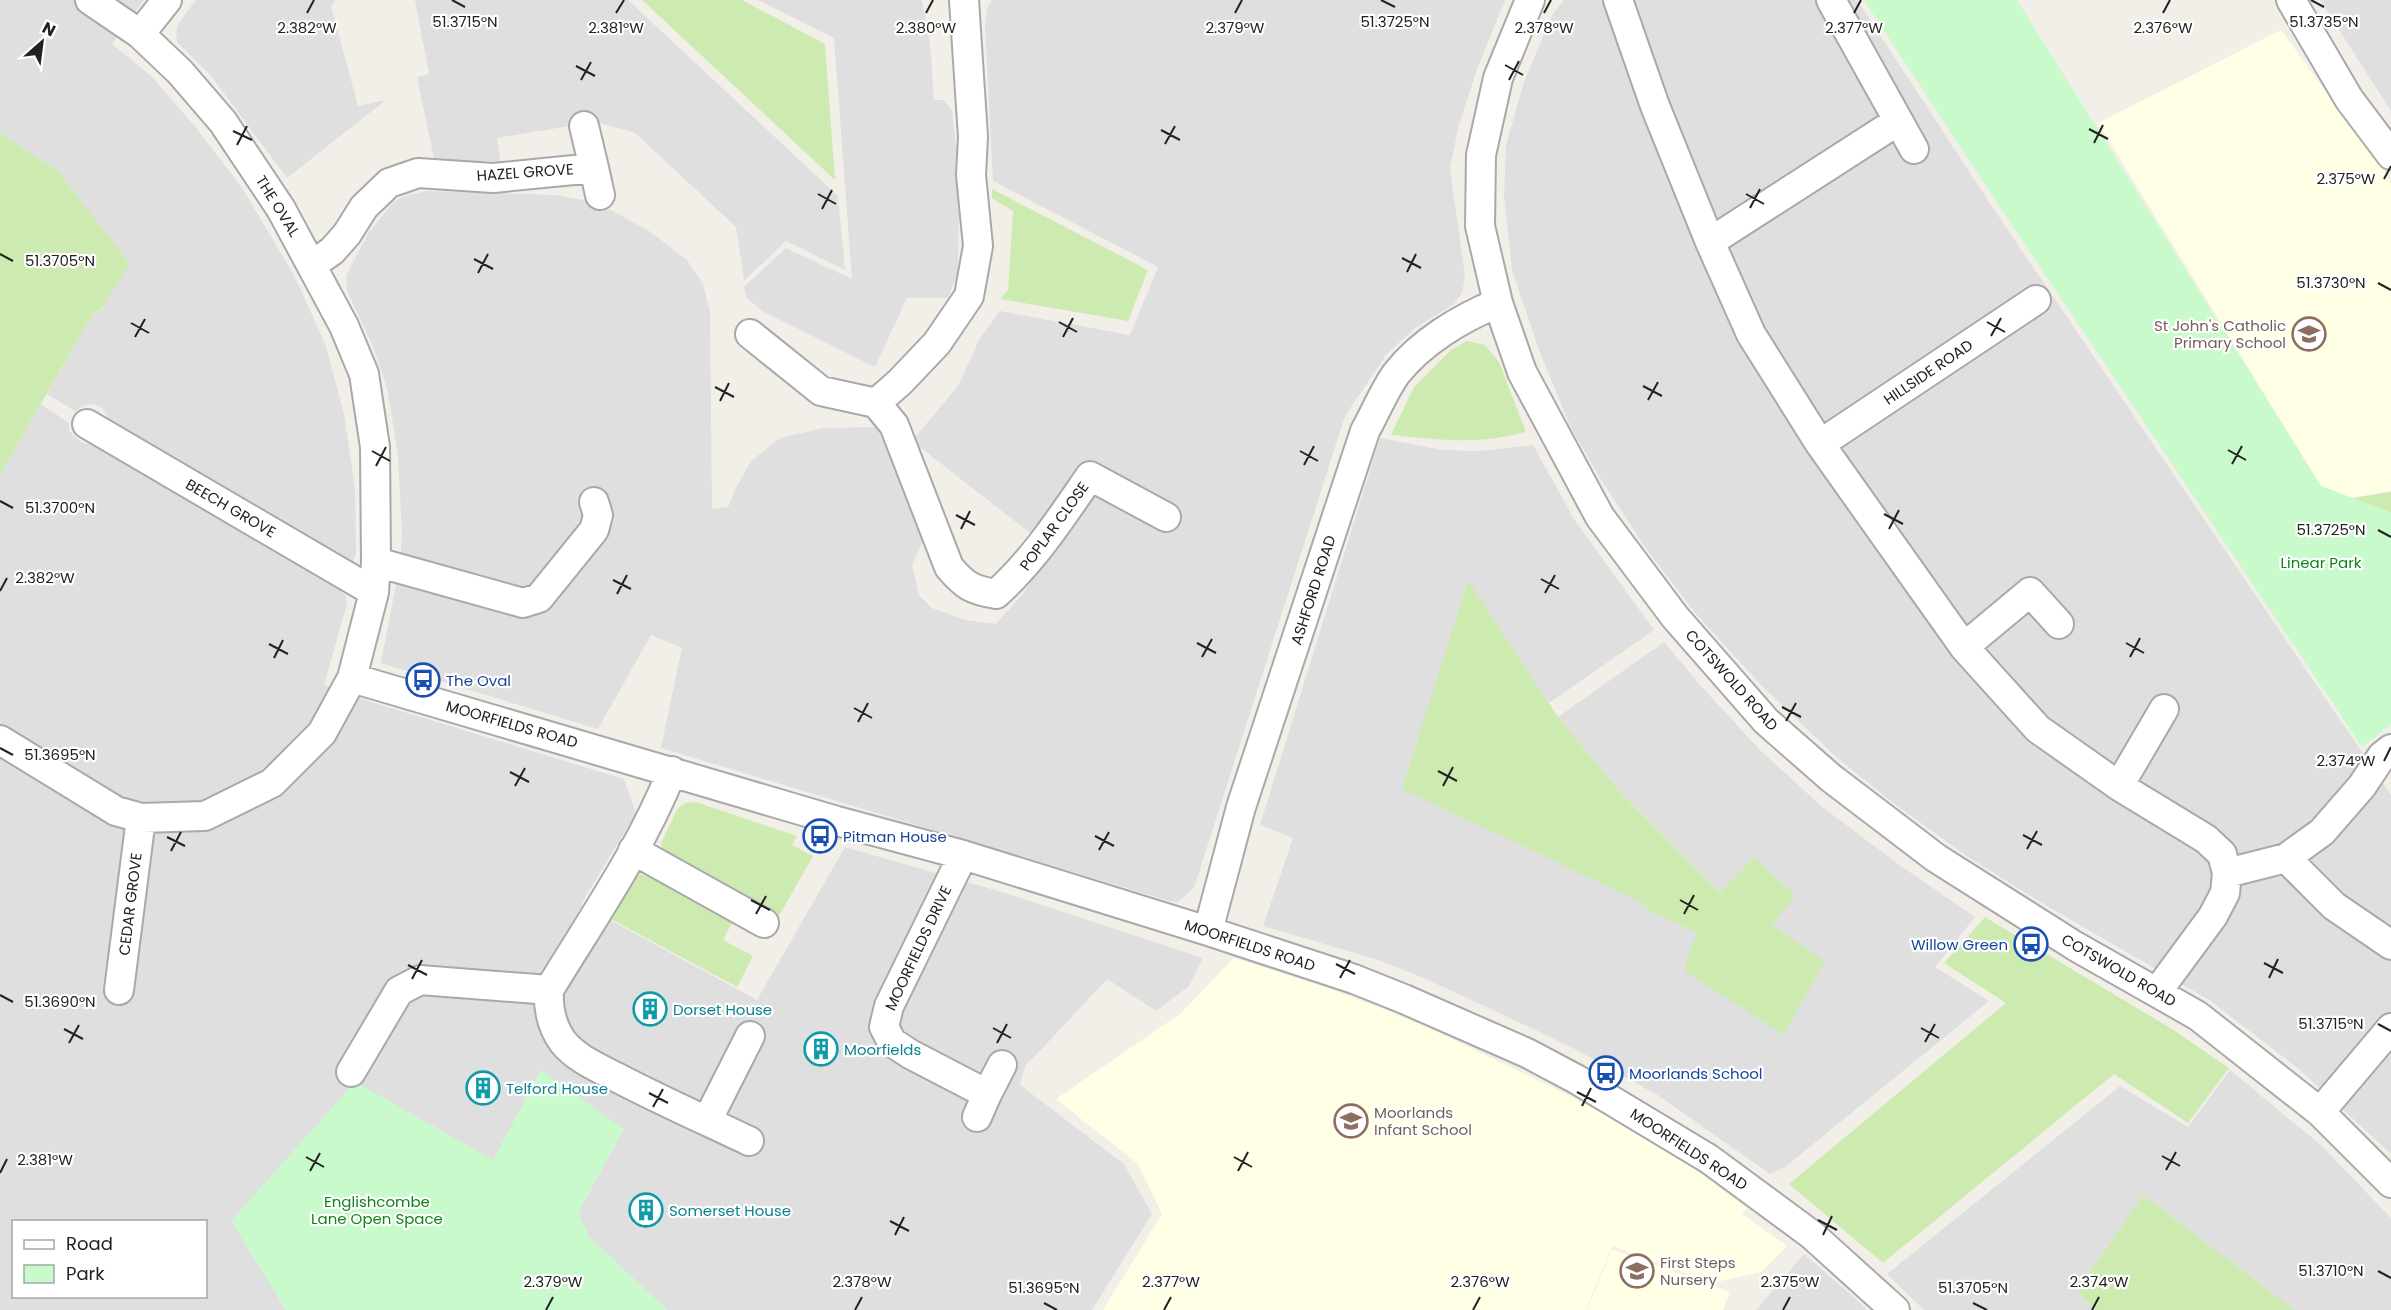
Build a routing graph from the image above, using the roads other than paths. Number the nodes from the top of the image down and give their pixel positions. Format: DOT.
graph roads {
  1 [pos="90,0"];
  2 [pos="167,0"];
  3 [pos="964,0"];
  4 [pos="1530,0"];
  5 [pos="1618,0"];
  6 [pos="1831,0"];
  7 [pos="2291,0"];
  8 [pos="140,34"];
  9 [pos="1898,121"];
  10 [pos="584,126"];
  11 [pos="2388,144"];
  12 [pos="1914,149"];
  13 [pos="594,168"];
  14 [pos="600,195"];
  15 [pos="1710,242"];
  16 [pos="313,264"];
  17 [pos="2036,300"];
  18 [pos="1498,303"];
  19 [pos="750,334"];
  20 [pos="876,403"];
  21 [pos="87,424"];
  22 [pos="1820,444"];
  23 [pos="594,502"];
  24 [pos="1166,518"];
  25 [pos="376,562"];
  26 [pos="374,592"];
  27 [pos="2059,624"];
  28 [pos="1964,646"];
  29 [pos="352,678"];
  30 [pos="2164,709"];
  31 [pos="0,740"];
  32 [pos="2391,749"];
  33 [pos="672,771"];
  34 [pos="2391,776"];
  35 [pos="2119,786"];
  36 [pos="2362,786"];
  37 [pos="141,818"];
  38 [pos="633,850"];
  39 [pos="963,855"];
  40 [pos="2286,858"];
  41 [pos="2227,873"];
  42 [pos="764,923"];
  43 [pos="1208,931"];
  44 [pos="2391,945"];
  45 [pos="119,990"];
  46 [pos="549,990"];
  47 [pos="2157,992"];
  48 [pos="2391,1028"];
  49 [pos="750,1036"];
  50 [pos="1002,1065"];
  51 [pos="351,1072"];
  52 [pos="2320,1112"];
  53 [pos="707,1121"];
  54 [pos="749,1141"];
  55 [pos="2391,1183"];
  56 [pos="1894,1310"];
  1 -- 8 [label="street, THE OVAL"];
  2 -- 8 [label="street"];
  3 -- 20 [label="street"];
  4 -- 18 [label="street, COTSWOLD ROAD"];
  5 -- 15 [label="street"];
  6 -- 9 [label="street"];
  7 -- 11 [label="street"];
  8 -- 16 [label="street, THE OVAL"];
  9 -- 12 [label="street"];
  9 -- 15 [label="street"];
  10 -- 13 [label="street, HAZEL GROVE"];
  13 -- 14 [label="street, HAZEL GROVE"];
  13 -- 16 [label="street, HAZEL GROVE"];
  15 -- 22 [label="street"];
  16 -- 25 [label="street, THE OVAL"];
  17 -- 22 [label="street, HILLSIDE ROAD"];
  18 -- 43 [label="street, ASHFORD ROAD"];
  18 -- 47 [label="street, COTSWOLD ROAD"];
  19 -- 20 [label="street"];
  20 -- 24 [label="street, POPLAR CLOSE"];
  21 -- 26 [label="street, BEECH GROVE"];
  22 -- 28 [label="street"];
  23 -- 25 [label="street"];
  25 -- 26 [label="street, THE OVAL"];
  26 -- 29 [label="street, THE OVAL"];
  27 -- 28 [label="street"];
  28 -- 35 [label="street"];
  29 -- 33 [label="street, MOORFIELDS ROAD"];
  29 -- 37 [label="street, THE OVAL"];
  30 -- 35 [label="street"];
  31 -- 37 [label="street, THE OVAL"];
  32 -- 36 [label="street"];
  33 -- 38 [label="street"];
  33 -- 39 [label="street, MOORFIELDS ROAD"];
  34 -- 36 [label="street"];
  35 -- 41 [label="street"];
  36 -- 40 [label="street"];
  37 -- 45 [label="street, CEDAR GROVE"];
  38 -- 42 [label="street"];
  38 -- 46 [label="street"];
  39 -- 43 [label="street, MOORFIELDS ROAD"];
  39 -- 50 [label="street, MOORFIELDS DRIVE"];
  40 -- 41 [label="street"];
  40 -- 44 [label="street"];
  41 -- 47 [label="street"];
  43 -- 56 [label="street, MOORFIELDS ROAD"];
  46 -- 51 [label="street"];
  46 -- 53 [label="street"];
  47 -- 52 [label="street, COTSWOLD ROAD"];
  48 -- 52 [label="street"];
  49 -- 53 [label="street"];
  52 -- 55 [label="street, COTSWOLD ROAD"];
  53 -- 54 [label="street"];
}
